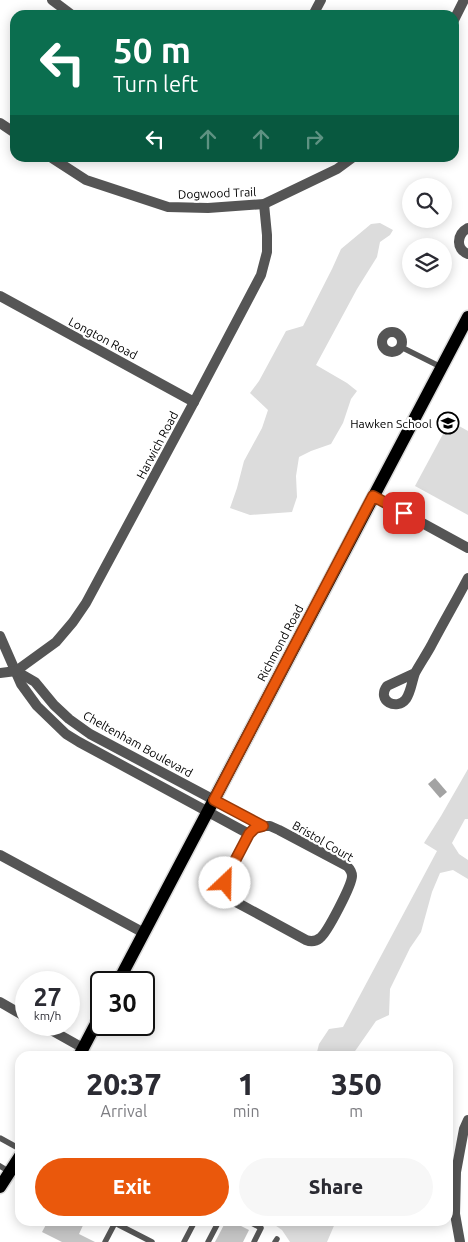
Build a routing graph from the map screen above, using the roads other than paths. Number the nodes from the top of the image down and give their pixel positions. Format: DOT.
graph roads {
  1 [pos="52,0"];
  2 [pos="65,10"];
  3 [pos="58,162"];
  4 [pos="347,162"];
  5 [pos="264,204"];
  6 [pos="468,228"];
  7 [pos="468,254"];
  8 [pos="0,296"];
  9 [pos="468,316"];
  10 [pos="401,347"];
  11 [pos="441,367"];
  12 [pos="194,402"];
  13 [pos="373,496"];
  14 [pos="468,548"];
  15 [pos="468,578"];
  16 [pos="0,636"];
  17 [pos="16,671"];
  18 [pos="0,673"];
  19 [pos="415,673"];
  20 [pos="214,800"];
  21 [pos="208,812"];
  22 [pos="263,826"];
  23 [pos="249,834"];
  24 [pos="0,855"];
  25 [pos="144,933"];
  26 [pos="124,971"];
  27 [pos="0,1002"];
  28 [pos="15,1011"];
  29 [pos="90,1035"];
  30 [pos="58,1036"];
  31 [pos="80,1051"];
  32 [pos="82,1051"];
  33 [pos="468,1120"];
  34 [pos="0,1138"];
  35 [pos="15,1146"];
  36 [pos="15,1160"];
  37 [pos="5,1169"];
  38 [pos="0,1187"];
  39 [pos="113,1226"];
  40 [pos="122,1226"];
  41 [pos="192,1226"];
  42 [pos="216,1226"];
  43 [pos="257,1226"];
  44 [pos="105,1242"];
  45 [pos="152,1242"];
  46 [pos="184,1242"];
  47 [pos="208,1242"];
  48 [pos="254,1242"];
  49 [pos="460,1242"];
  1 -- 2 [label="street"];
  3 -- 5 [label="street, Dogwood Trail"];
  4 -- 5 [label="street, Dogwood Trail"];
  5 -- 12 [label="street, Harwich Road"];
  6 -- 7 [label="street"];
  8 -- 12 [label="street, Longton Road"];
  9 -- 11 [label="main road, Richmond Road"];
  10 -- 11 [label="lane"];
  11 -- 13 [label="main road, Richmond Road"];
  12 -- 17 [label="street, Harwich Road"];
  13 -- 14 [label="street"];
  13 -- 20 [label="main road, Richmond Road"];
  15 -- 19 [label="street"];
  16 -- 17 [label="street"];
  17 -- 18 [label="street"];
  17 -- 20 [label="street, Cheltenham Boulevard"];
  17 -- 21 [label="street"];
  20 -- 21 [label="main road, Richmond Road"];
  20 -- 22 [label="street, Cheltenham Boulevard"];
  21 -- 23 [label="street"];
  21 -- 25 [label="main road, Richmond Road"];
  22 -- 23 [label="street"];
  22 -- 23 [label="street, Bristol Court"];
  24 -- 25 [label="street"];
  25 -- 26 [label="main road, Richmond Road"];
  27 -- 28 [label="street"];
  29 -- 32 [label="main road"];
  30 -- 31 [label="street"];
  33 -- 49 [label="street"];
  34 -- 35 [label="lane"];
  36 -- 37 [label="main road"];
  37 -- 38 [label="main road"];
  39 -- 44 [label="lane"];
  40 -- 45 [label="lane"];
  41 -- 46 [label="lane"];
  42 -- 47 [label="lane"];
  43 -- 48 [label="lane"];
}
